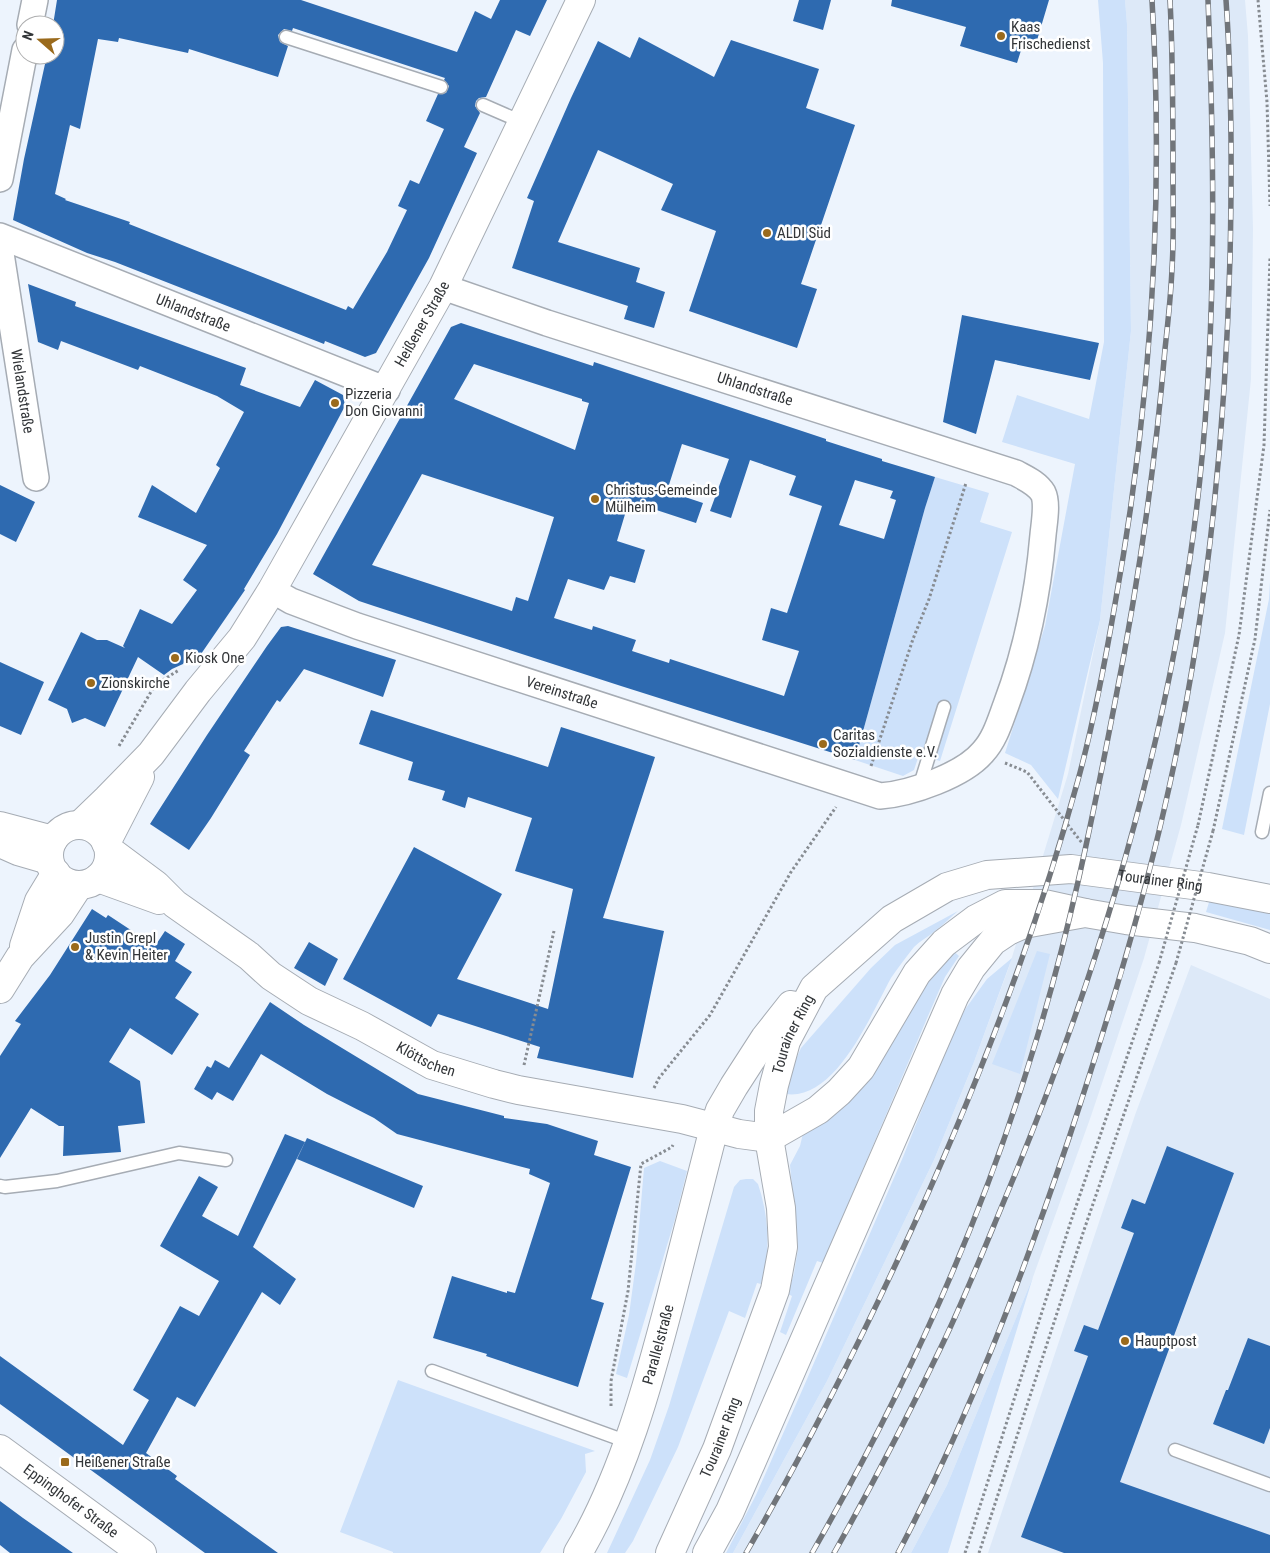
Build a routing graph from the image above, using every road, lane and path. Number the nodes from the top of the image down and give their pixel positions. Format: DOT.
graph roads {
  1 [pos="35,0"];
  2 [pos="581,0"];
  3 [pos="1258,0"];
  4 [pos="32,15"];
  5 [pos="286,37"];
  6 [pos="22,65"];
  7 [pos="441,87"];
  8 [pos="483,106"];
  9 [pos="522,122"];
  10 [pos="0,179"];
  11 [pos="1270,206"];
  12 [pos="0,236"];
  13 [pos="0,247"];
  14 [pos="1270,258"];
  15 [pos="444,287"];
  16 [pos="387,390"];
  17 [pos="36,478"];
  18 [pos="964,486"];
  19 [pos="1270,510"];
  20 [pos="1045,512"];
  21 [pos="272,590"];
  22 [pos="184,667"];
  23 [pos="944,707"];
  24 [pos="983,753"];
  25 [pos="114,754"];
  26 [pos="151,754"];
  27 [pos="872,765"];
  28 [pos="853,787"];
  29 [pos="919,788"];
  30 [pos="1270,793"];
  31 [pos="80,825"];
  32 [pos="0,826"];
  33 [pos="1262,832"];
  34 [pos="0,843"];
  35 [pos="108,847"];
  36 [pos="1087,849"];
  37 [pos="67,867"];
  38 [pos="1270,899"];
  39 [pos="175,904"];
  40 [pos="1085,914"];
  41 [pos="554,931"];
  42 [pos="1270,949"];
  43 [pos="814,988"];
  44 [pos="0,989"];
  45 [pos="518,1090"];
  46 [pos="654,1095"];
  47 [pos="682,1119"];
  48 [pos="714,1128"];
  49 [pos="769,1138"];
  50 [pos="226,1160"];
  51 [pos="0,1186"];
  52 [pos="432,1371"];
  53 [pos="617,1438"];
  54 [pos="0,1449"];
  55 [pos="1175,1450"];
  56 [pos="1270,1485"];
  57 [pos="142,1553"];
  58 [pos="578,1553"];
  59 [pos="670,1553"];
  60 [pos="707,1553"];
  61 [pos="965,1553"];
  62 [pos="979,1553"];
  1 -- 4 [label="street"];
  2 -- 9 [label="main road, Heißener Straße"];
  3 -- 11 [label="path"];
  5 -- 7 [label="lane"];
  6 -- 10 [label="street"];
  8 -- 9 [label="lane"];
  9 -- 15 [label="main road, Heißener Straße"];
  12 -- 16 [label="street, Uhlandstraße"];
  13 -- 17 [label="street, Wielandstraße"];
  14 -- 61 [label="path, bridge"];
  15 -- 16 [label="main road, Heißener Straße"];
  15 -- 20 [label="street, Uhlandstraße"];
  16 -- 21 [label="main road, Heißener Straße"];
  18 -- 27 [label="path"];
  19 -- 62 [label="path, bridge"];
  20 -- 24 [label="street, Vereinstraße"];
  21 -- 26 [label="main road, Heißener Straße"];
  21 -- 28 [label="street, Vereinstraße"];
  22 -- 25 [label="path"];
  23 -- 29 [label="lane"];
  24 -- 29 [label="street, Vereinstraße"];
  24 -- 36 [label="path"];
  26 -- 31 [label="main road, Heißener Straße"];
  26 -- 35 [label="main road, Heißener Straße"];
  28 -- 29 [label="street, Vereinstraße"];
  28 -- 46 [label="path"];
  30 -- 33 [label="lane"];
  31 -- 35 [label="main road"];
  31 -- 37 [label="main road"];
  32 -- 37 [label="main road, Klöttschen"];
  34 -- 37 [label="main road, Klöttschen"];
  35 -- 37 [label="main road"];
  35 -- 39 [label="main road, Klöttschen"];
  37 -- 39 [label="main road, Klöttschen"];
  37 -- 44 [label="main road"];
  38 -- 43 [label="main road, Tourainer Ring"];
  39 -- 45 [label="main road, Klöttschen"];
  40 -- 42 [label="main road"];
  40 -- 49 [label="main road"];
  40 -- 60 [label="main road"];
  41 -- 45 [label="path"];
  43 -- 48 [label="main road, Parallelstraße"];
  43 -- 49 [label="main road, Tourainer Ring"];
  45 -- 47 [label="main road, Klöttschen"];
  47 -- 48 [label="main road, Klöttschen"];
  47 -- 53 [label="path"];
  48 -- 49 [label="main road, Klöttschen"];
  48 -- 53 [label="main road, Parallelstraße"];
  49 -- 59 [label="main road, Tourainer Ring"];
  50 -- 51 [label="lane"];
  52 -- 53 [label="lane"];
  53 -- 58 [label="main road, Parallelstraße"];
  54 -- 57 [label="main road, Eppinghofer Straße"];
  55 -- 56 [label="lane"];
}
